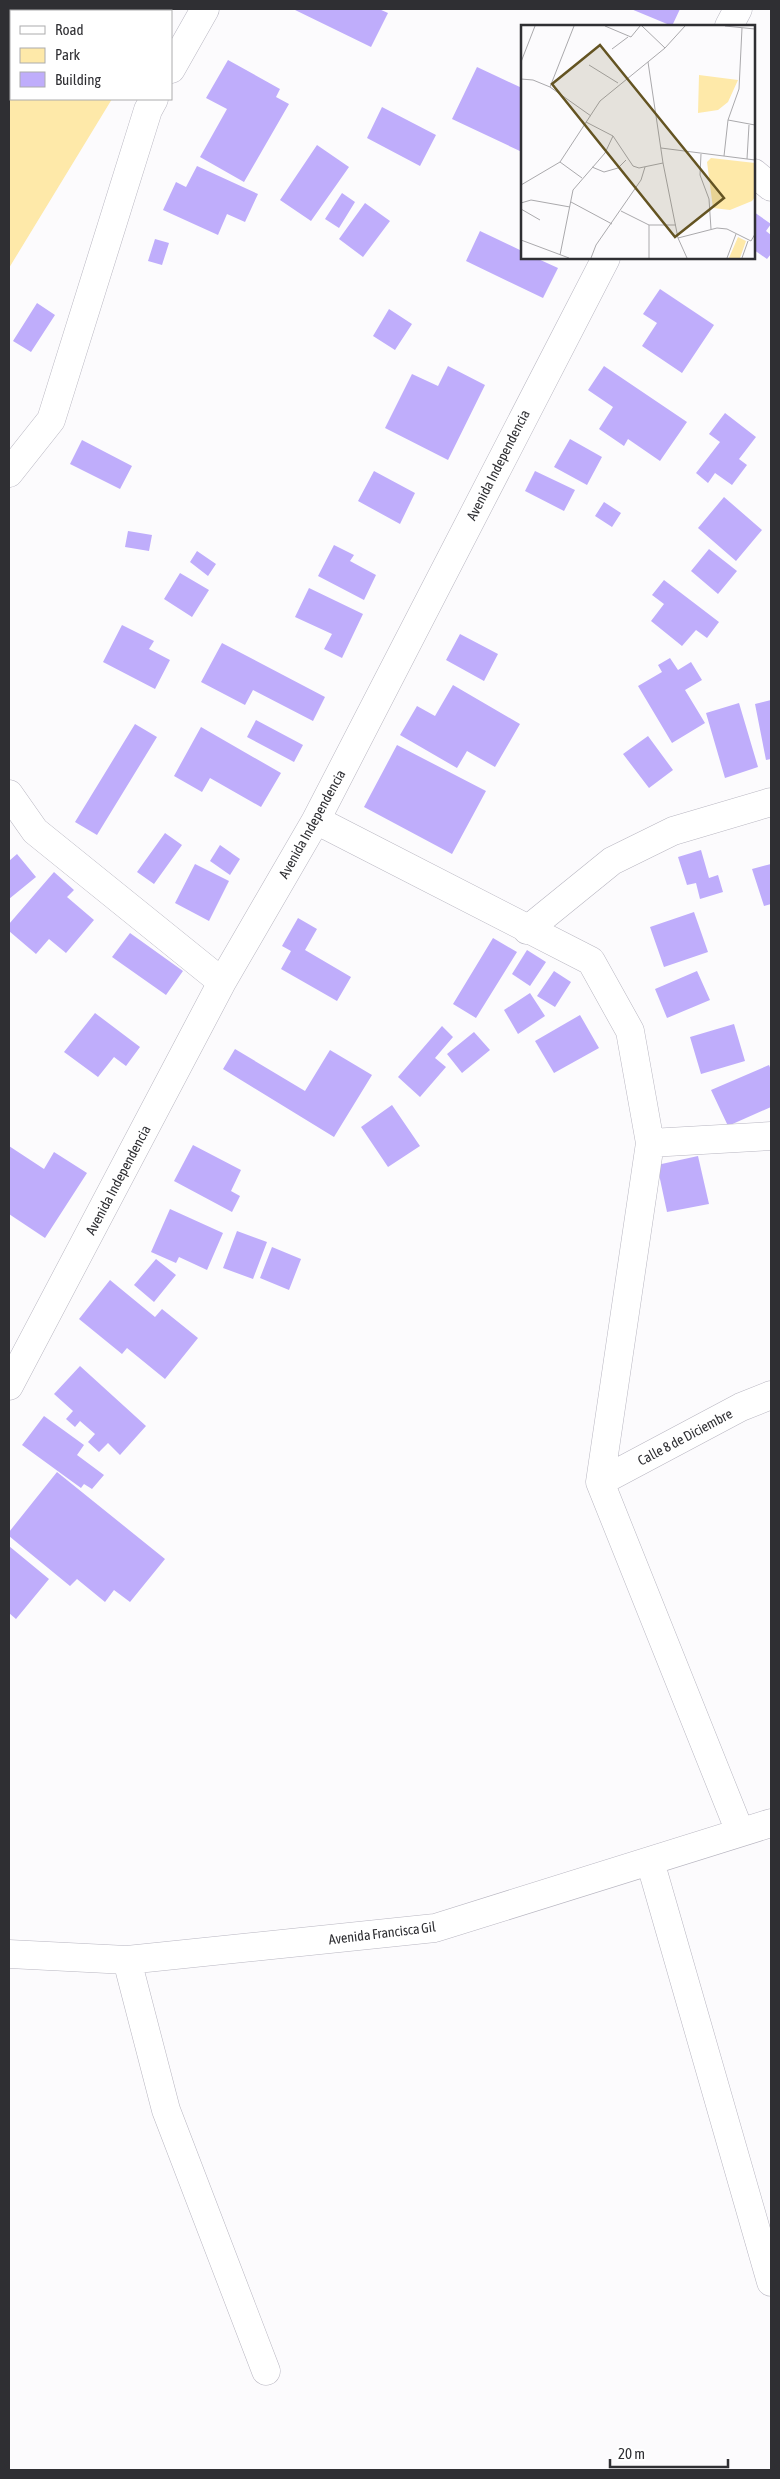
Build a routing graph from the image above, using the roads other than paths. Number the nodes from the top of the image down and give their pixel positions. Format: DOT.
graph roads {
  1 [pos="206,9"];
  2 [pos="738,9"];
  3 [pos="729,25"];
  4 [pos="172,67"];
  5 [pos="153,100"];
  6 [pos="755,175"];
  7 [pos="771,187"];
  8 [pos="605,259"];
  9 [pos="9,474"];
  10 [pos="9,794"];
  11 [pos="771,802"];
  12 [pos="316,820"];
  13 [pos="526,930"];
  14 [pos="222,982"];
  15 [pos="771,1136"];
  16 [pos="650,1143"];
  17 [pos="9,1386"];
  18 [pos="771,1395"];
  19 [pos="600,1482"];
  20 [pos="771,1823"];
  21 [pos="740,1832"];
  22 [pos="650,1861"];
  23 [pos="9,1954"];
  24 [pos="127,1960"];
  25 [pos="771,2282"];
  26 [pos="266,2371"];
  1 -- 4 [label="street"];
  2 -- 3 [label="street"];
  5 -- 9 [label="street"];
  6 -- 7 [label="street"];
  8 -- 12 [label="street, Avenida Independencia"];
  10 -- 14 [label="street"];
  11 -- 13 [label="street"];
  12 -- 13 [label="street"];
  12 -- 14 [label="street, Avenida Independencia"];
  13 -- 16 [label="street"];
  14 -- 17 [label="street, Avenida Independencia"];
  15 -- 16 [label="street"];
  16 -- 19 [label="street"];
  18 -- 19 [label="street, Calle 8 de Diciembre"];
  19 -- 21 [label="street"];
  20 -- 21 [label="street, Avenida Francisca Gil"];
  21 -- 22 [label="street, Avenida Francisca Gil"];
  22 -- 24 [label="street, Avenida Francisca Gil"];
  22 -- 25 [label="street"];
  23 -- 24 [label="street, Avenida Francisca Gil"];
  24 -- 26 [label="street"];
}
